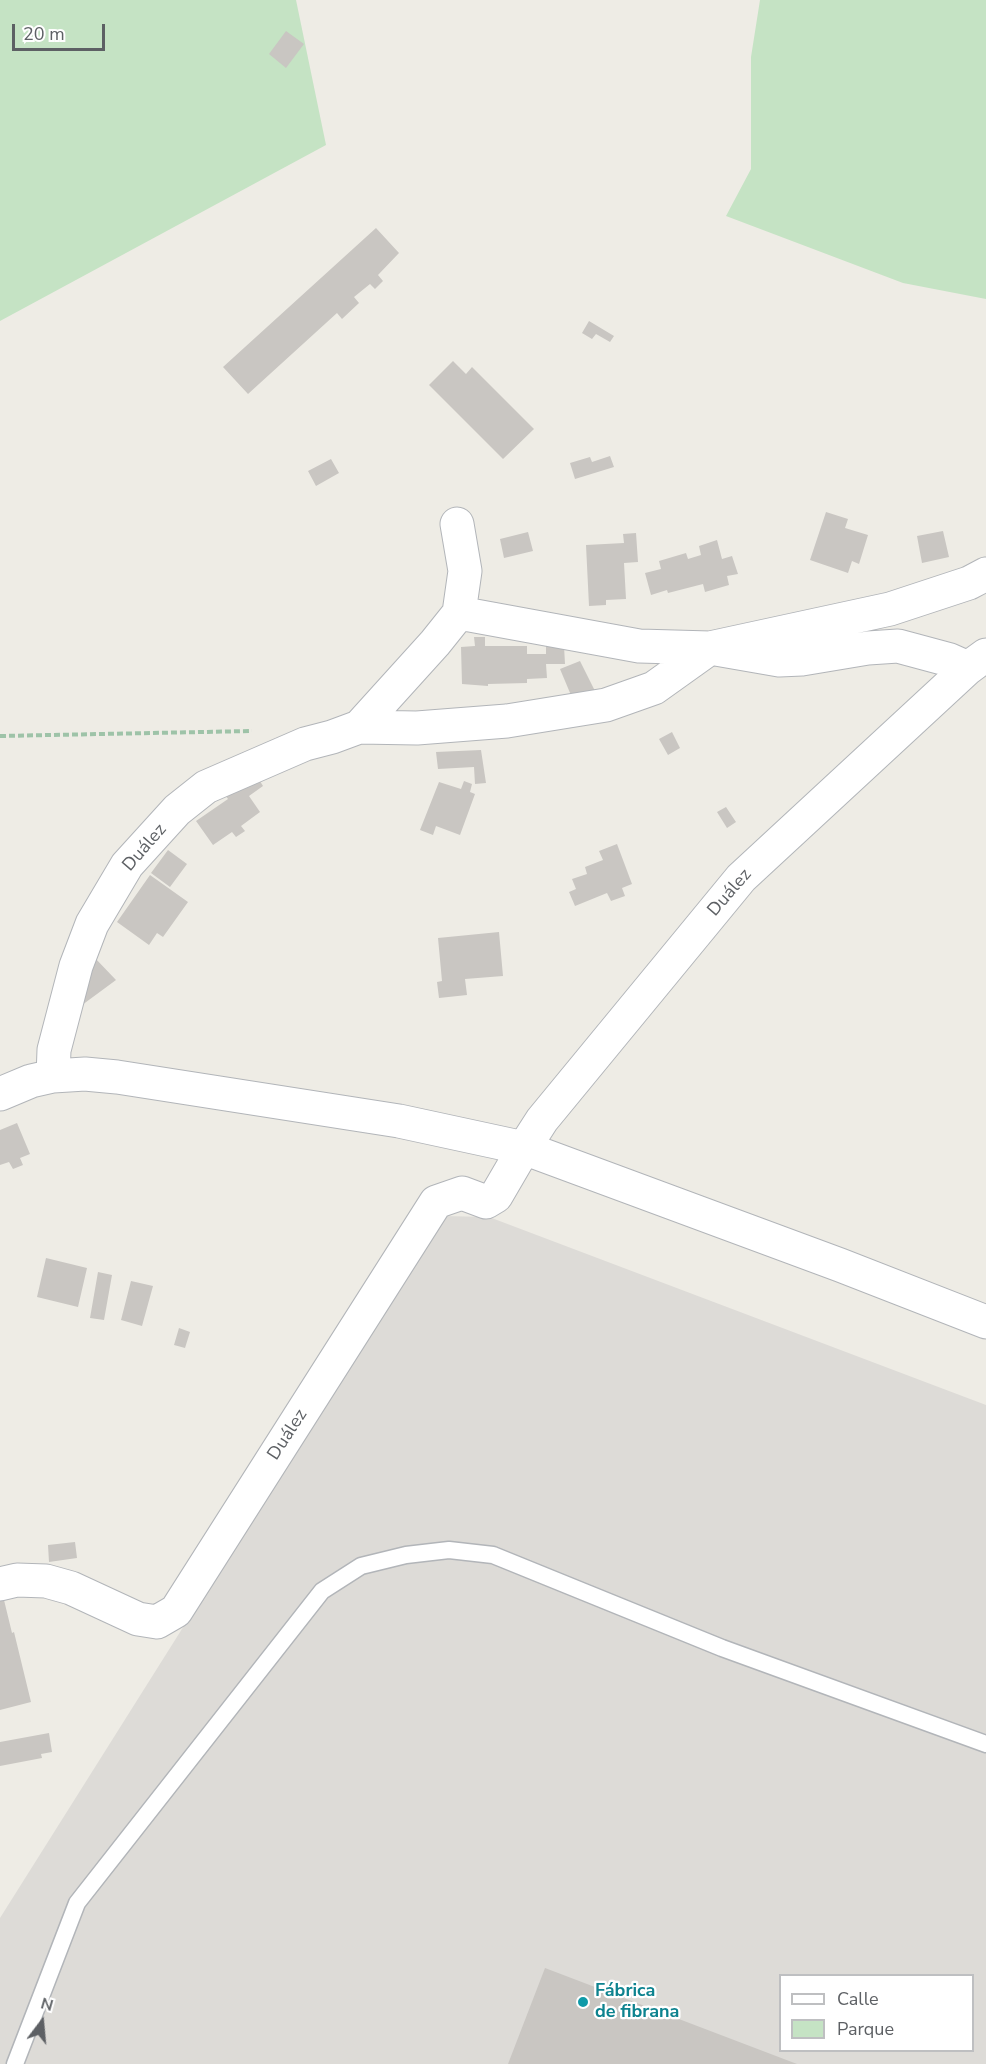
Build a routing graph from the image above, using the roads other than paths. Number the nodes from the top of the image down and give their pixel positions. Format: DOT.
graph roads {
  1 [pos="457,524"];
  2 [pos="986,574"];
  3 [pos="459,613"];
  4 [pos="710,648"];
  5 [pos="977,662"];
  6 [pos="359,727"];
  7 [pos="53,1076"];
  8 [pos="0,1094"];
  9 [pos="524,1148"];
  10 [pos="986,1322"];
  11 [pos="0,1584"];
  12 [pos="986,1744"];
  13 [pos="15,2064"];
  1 -- 3 [label="street"];
  2 -- 4 [label="street, Duález"];
  3 -- 4 [label="street, Duález"];
  3 -- 6 [label="street, Duález"];
  4 -- 5 [label="street, Duález"];
  4 -- 6 [label="street, Duález"];
  5 -- 9 [label="street, Duález"];
  6 -- 7 [label="street, Duález"];
  7 -- 8 [label="street"];
  7 -- 9 [label="street"];
  9 -- 10 [label="street"];
  9 -- 11 [label="street, Duález"];
  12 -- 13 [label="lane"];
}
